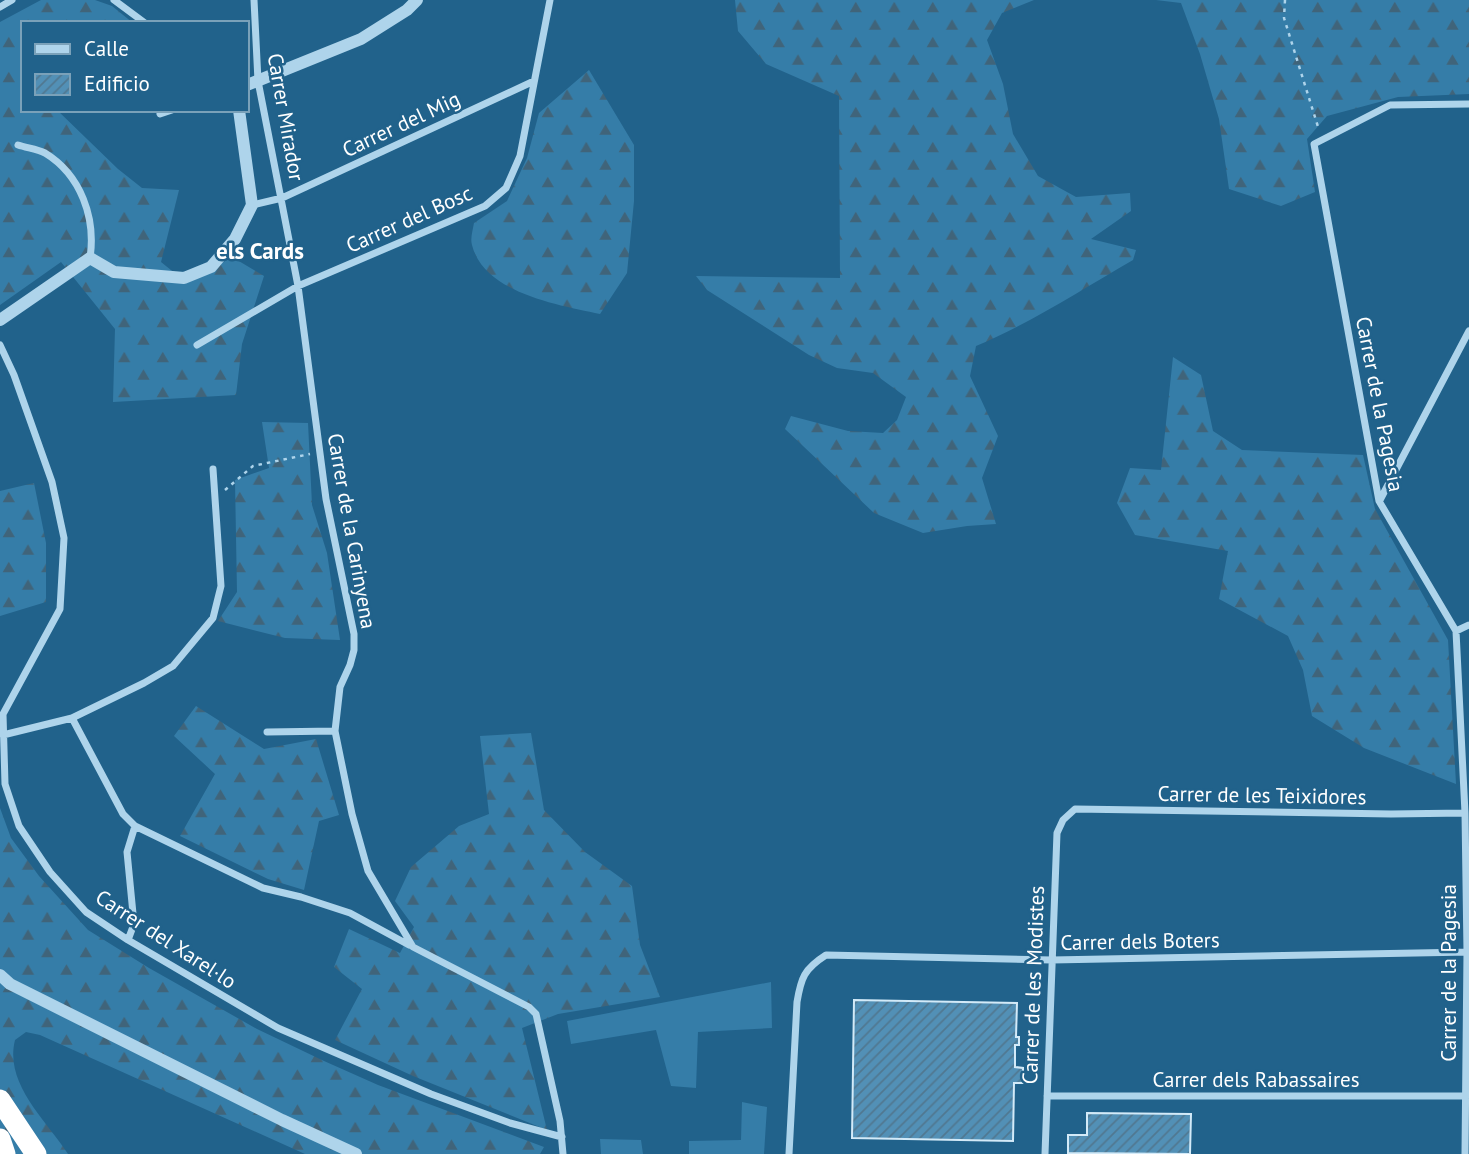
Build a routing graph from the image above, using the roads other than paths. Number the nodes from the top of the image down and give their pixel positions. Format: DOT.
graph roads {
  1 [pos="12,0"];
  2 [pos="114,0"];
  3 [pos="254,0"];
  4 [pos="417,0"];
  5 [pos="551,0"];
  6 [pos="0,7"];
  7 [pos="142,21"];
  8 [pos="534,81"];
  9 [pos="252,83"];
  10 [pos="1469,104"];
  11 [pos="166,112"];
  12 [pos="239,112"];
  13 [pos="160,114"];
  14 [pos="18,145"];
  15 [pos="282,198"];
  16 [pos="252,205"];
  17 [pos="90,258"];
  18 [pos="298,286"];
  19 [pos="0,320"];
  20 [pos="1469,331"];
  21 [pos="0,345"];
  22 [pos="197,345"];
  23 [pos="213,469"];
  24 [pos="1379,501"];
  25 [pos="1469,625"];
  26 [pos="1456,631"];
  27 [pos="72,718"];
  28 [pos="335,731"];
  29 [pos="267,732"];
  30 [pos="3,735"];
  31 [pos="1465,813"];
  32 [pos="1063,820"];
  33 [pos="135,826"];
  34 [pos="128,940"];
  35 [pos="413,947"];
  36 [pos="1468,952"];
  37 [pos="1052,960"];
  38 [pos="0,975"];
  39 [pos="1047,1096"];
  40 [pos="1466,1096"];
  41 [pos="0,1100"];
  42 [pos="562,1137"];
  43 [pos="0,1139"];
  44 [pos="5,1154"];
  45 [pos="36,1154"];
  46 [pos="356,1154"];
  47 [pos="563,1154"];
  48 [pos="789,1154"];
  49 [pos="1045,1154"];
  50 [pos="1465,1154"];
  1 -- 6 [label="street"];
  2 -- 7 [label="street"];
  3 -- 9 [label="street, Carrer Mirador"];
  4 -- 9 [label="street"];
  5 -- 8 [label="street, Carrer del Bosc"];
  8 -- 15 [label="street, Carrer del Mig"];
  8 -- 18 [label="street, Carrer del Bosc"];
  9 -- 15 [label="street, Carrer Mirador"];
  10 -- 24 [label="street, Carrer de la Pagesia"];
  11 -- 13 [label="street"];
  12 -- 16 [label="street"];
  14 -- 17 [label="street"];
  15 -- 16 [label="street, Carrer del Mig"];
  15 -- 18 [label="street, Carrer de la Carinyena"];
  16 -- 17 [label="street"];
  17 -- 19 [label="street"];
  18 -- 22 [label="street, Carrer del Bosc"];
  18 -- 28 [label="street, Carrer de la Carinyena"];
  20 -- 24 [label="street"];
  21 -- 30 [label="street, Carrer del Xarel·lo"];
  23 -- 27 [label="street"];
  24 -- 26 [label="street, Carrer de la Pagesia"];
  25 -- 26 [label="street"];
  26 -- 31 [label="street, Carrer de la Pagesia"];
  27 -- 30 [label="street"];
  27 -- 33 [label="street"];
  28 -- 29 [label="street"];
  28 -- 35 [label="street, Carrer de la Carinyena"];
  30 -- 34 [label="street, Carrer del Xarel·lo"];
  31 -- 32 [label="street, Carrer de les Teixidores"];
  31 -- 36 [label="street, Carrer de la Pagesia"];
  32 -- 37 [label="street, Carrer de les Modistes"];
  33 -- 34 [label="street"];
  33 -- 35 [label="street"];
  34 -- 42 [label="street, Carrer del Xarel·lo"];
  35 -- 42 [label="street"];
  36 -- 37 [label="street, Carrer dels Boters"];
  36 -- 40 [label="street, Carrer de la Pagesia"];
  37 -- 39 [label="street, Carrer de les Modistes"];
  37 -- 48 [label="street, Carrer dels Boters"];
  38 -- 46 [label="street"];
  39 -- 40 [label="street, Carrer dels Rabassaires"];
  39 -- 49 [label="street, Carrer de les Modistes"];
  40 -- 50 [label="street, Carrer de la Pagesia"];
  41 -- 45 [label="highway"];
  42 -- 47 [label="street"];
  43 -- 44 [label="highway"];
}
